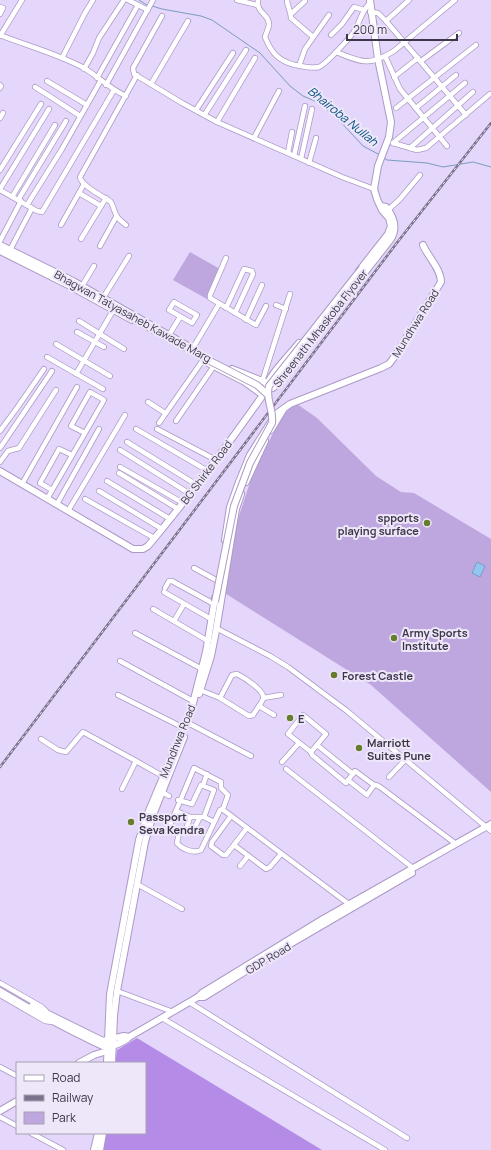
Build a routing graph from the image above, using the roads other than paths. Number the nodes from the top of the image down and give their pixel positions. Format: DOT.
graph roads {
  1 [pos="22,0"];
  2 [pos="93,0"];
  3 [pos="124,0"];
  4 [pos="128,0"];
  5 [pos="237,0"];
  6 [pos="287,0"];
  7 [pos="409,0"];
  8 [pos="455,0"];
  9 [pos="153,1"];
  10 [pos="305,1"];
  11 [pos="370,1"];
  12 [pos="258,3"];
  13 [pos="138,5"];
  14 [pos="0,6"];
  15 [pos="148,9"];
  16 [pos="367,11"];
  17 [pos="0,14"];
  18 [pos="291,14"];
  19 [pos="329,15"];
  20 [pos="162,16"];
  21 [pos="188,21"];
  22 [pos="386,21"];
  23 [pos="459,33"];
  24 [pos="0,35"];
  25 [pos="331,35"];
  26 [pos="313,37"];
  27 [pos="404,42"];
  28 [pos="476,45"];
  29 [pos="246,50"];
  30 [pos="336,52"];
  31 [pos="233,53"];
  32 [pos="385,56"];
  33 [pos="62,58"];
  34 [pos="255,58"];
  35 [pos="378,59"];
  36 [pos="420,60"];
  37 [pos="299,66"];
  38 [pos="84,69"];
  39 [pos="137,75"];
  40 [pos="456,75"];
  41 [pos="394,77"];
  42 [pos="434,78"];
  43 [pos="99,79"];
  44 [pos="46,81"];
  45 [pos="465,83"];
  46 [pos="106,84"];
  47 [pos="151,84"];
  48 [pos="35,87"];
  49 [pos="442,87"];
  50 [pos="114,90"];
  51 [pos="279,91"];
  52 [pos="473,92"];
  53 [pos="490,94"];
  54 [pos="126,96"];
  55 [pos="450,96"];
  56 [pos="408,98"];
  57 [pos="41,104"];
  58 [pos="86,105"];
  59 [pos="305,106"];
  60 [pos="458,106"];
  61 [pos="396,108"];
  62 [pos="416,108"];
  63 [pos="50,109"];
  64 [pos="312,109"];
  65 [pos="196,110"];
  66 [pos="3,113"];
  67 [pos="205,114"];
  68 [pos="466,115"];
  69 [pos="80,116"];
  70 [pos="0,118"];
  71 [pos="424,118"];
  72 [pos="66,121"];
  73 [pos="217,122"];
  74 [pos="54,125"];
  75 [pos="432,128"];
  76 [pos="292,132"];
  77 [pos="254,138"];
  78 [pos="316,138"];
  79 [pos="440,138"];
  80 [pos="447,146"];
  81 [pos="410,148"];
  82 [pos="288,153"];
  83 [pos="294,156"];
  84 [pos="301,159"];
  85 [pos="309,163"];
  86 [pos="0,170"];
  87 [pos="420,175"];
  88 [pos="84,184"];
  89 [pos="374,189"];
  90 [pos="0,190"];
  91 [pos="79,193"];
  92 [pos="12,197"];
  93 [pos="106,198"];
  94 [pos="19,200"];
  95 [pos="27,205"];
  96 [pos="101,206"];
  97 [pos="381,206"];
  98 [pos="32,208"];
  99 [pos="388,210"];
  100 [pos="116,217"];
  101 [pos="61,225"];
  102 [pos="126,225"];
  103 [pos="393,226"];
  104 [pos="81,239"];
  105 [pos="0,241"];
  106 [pos="0,245"];
  107 [pos="423,245"];
  108 [pos="100,246"];
  109 [pos="10,250"];
  110 [pos="0,251"];
  111 [pos="129,256"];
  112 [pos="226,258"];
  113 [pos="94,266"];
  114 [pos="366,266"];
  115 [pos="43,269"];
  116 [pos="262,285"];
  117 [pos="82,286"];
  118 [pos="290,294"];
  119 [pos="103,298"];
  120 [pos="219,304"];
  121 [pos="276,305"];
  122 [pos="266,306"];
  123 [pos="226,308"];
  124 [pos="286,308"];
  125 [pos="116,309"];
  126 [pos="234,312"];
  127 [pos="180,317"];
  128 [pos="246,320"];
  129 [pos="79,321"];
  130 [pos="77,332"];
  131 [pos="99,333"];
  132 [pos="170,335"];
  133 [pos="94,342"];
  134 [pos="56,344"];
  135 [pos="104,347"];
  136 [pos="193,348"];
  137 [pos="124,349"];
  138 [pos="47,357"];
  139 [pos="84,360"];
  140 [pos="203,360"];
  141 [pos="214,366"];
  142 [pos="44,369"];
  143 [pos="52,372"];
  144 [pos="76,374"];
  145 [pos="110,376"];
  146 [pos="77,387"];
  147 [pos="103,389"];
  148 [pos="265,389"];
  149 [pos="56,390"];
  150 [pos="148,402"];
  151 [pos="284,407"];
  152 [pos="165,413"];
  153 [pos="124,415"];
  154 [pos="176,421"];
  155 [pos="159,423"];
  156 [pos="99,429"];
  157 [pos="136,429"];
  158 [pos="157,429"];
  159 [pos="0,431"];
  160 [pos="85,433"];
  161 [pos="127,442"];
  162 [pos="0,448"];
  163 [pos="120,450"];
  164 [pos="72,455"];
  165 [pos="216,460"];
  166 [pos="0,462"];
  167 [pos="120,466"];
  168 [pos="0,471"];
  169 [pos="208,471"];
  170 [pos="119,473"];
  171 [pos="107,481"];
  172 [pos="22,484"];
  173 [pos="197,485"];
  174 [pos="52,490"];
  175 [pos="99,491"];
  176 [pos="190,494"];
  177 [pos="47,499"];
  178 [pos="85,499"];
  179 [pos="57,504"];
  180 [pos="183,504"];
  181 [pos="178,510"];
  182 [pos="68,511"];
  183 [pos="170,519"];
  184 [pos="162,529"];
  185 [pos="154,538"];
  186 [pos="194,568"];
  187 [pos="218,581"];
  188 [pos="216,602"];
  189 [pos="184,604"];
  190 [pos="153,609"];
  191 [pos="218,620"];
  192 [pos="174,621"];
  193 [pos="211,622"];
  194 [pos="216,628"];
  195 [pos="135,633"];
  196 [pos="208,641"];
  197 [pos="120,661"];
  198 [pos="202,669"];
  199 [pos="200,690"];
  200 [pos="118,695"];
  201 [pos="281,695"];
  202 [pos="220,698"];
  203 [pos="263,698"];
  204 [pos="194,701"];
  205 [pos="259,706"];
  206 [pos="274,715"];
  207 [pos="190,724"];
  208 [pos="184,728"];
  209 [pos="41,739"];
  210 [pos="299,743"];
  211 [pos="317,745"];
  212 [pos="311,752"];
  213 [pos="251,756"];
  214 [pos="136,760"];
  215 [pos="405,760"];
  216 [pos="282,762"];
  217 [pos="286,769"];
  218 [pos="207,774"];
  219 [pos="353,774"];
  220 [pos="389,777"];
  221 [pos="165,778"];
  222 [pos="348,780"];
  223 [pos="203,785"];
  224 [pos="374,785"];
  225 [pos="122,789"];
  226 [pos="162,792"];
  227 [pos="169,796"];
  228 [pos="179,800"];
  229 [pos="223,809"];
  230 [pos="176,811"];
  231 [pos="231,816"];
  232 [pos="190,817"];
  233 [pos="202,817"];
  234 [pos="214,822"];
  235 [pos="246,828"];
  236 [pos="489,828"];
  237 [pos="142,841"];
  238 [pos="234,844"];
  239 [pos="456,844"];
  240 [pos="281,854"];
  241 [pos="248,856"];
  242 [pos="240,866"];
  243 [pos="413,868"];
  244 [pos="137,884"];
  245 [pos="351,906"];
  246 [pos="182,909"];
  247 [pos="120,956"];
  248 [pos="0,983"];
  249 [pos="0,986"];
  250 [pos="0,991"];
  251 [pos="117,991"];
  252 [pos="0,995"];
  253 [pos="189,1002"];
  254 [pos="33,1008"];
  255 [pos="173,1012"];
  256 [pos="50,1014"];
  257 [pos="162,1018"];
  258 [pos="57,1023"];
  259 [pos="109,1045"];
  260 [pos="81,1062"];
  261 [pos="107,1062"];
  262 [pos="112,1062"];
  263 [pos="0,1067"];
  264 [pos="16,1075"];
  265 [pos="16,1101"];
  266 [pos="0,1111"];
  267 [pos="0,1117"];
  268 [pos="16,1125"];
  269 [pos="33,1134"];
  270 [pos="98,1134"];
  271 [pos="103,1134"];
  272 [pos="407,1138"];
  273 [pos="63,1150"];
  274 [pos="94,1150"];
  275 [pos="100,1150"];
  276 [pos="384,1150"];
  1 -- 24 [label="street"];
  2 -- 33 [label="street"];
  3 -- 38 [label="street"];
  4 -- 13 [label="street"];
  5 -- 12 [label="street"];
  6 -- 18 [label="street"];
  7 -- 22 [label="street"];
  8 -- 27 [label="street"];
  9 -- 15 [label="street"];
  10 -- 18 [label="street"];
  11 -- 16 [label="main road"];
  12 -- 37 [label="street"];
  13 -- 15 [label="street"];
  13 -- 43 [label="street"];
  14 -- 17 [label="street"];
  15 -- 46 [label="street"];
  16 -- 22 [label="street"];
  16 -- 25 [label="street"];
  16 -- 30 [label="street"];
  16 -- 35 [label="main road"];
  18 -- 26 [label="street"];
  19 -- 26 [label="street"];
  20 -- 39 [label="street"];
  21 -- 47 [label="street"];
  22 -- 27 [label="street"];
  23 -- 36 [label="street"];
  24 -- 33 [label="street"];
  26 -- 37 [label="street"];
  27 -- 32 [label="street"];
  27 -- 36 [label="street"];
  28 -- 42 [label="street"];
  29 -- 67 [label="street"];
  30 -- 35 [label="street"];
  30 -- 37 [label="street"];
  31 -- 65 [label="street"];
  32 -- 35 [label="street"];
  32 -- 41 [label="street"];
  33 -- 38 [label="street"];
  34 -- 73 [label="street"];
  35 -- 89 [label="main road"];
  36 -- 41 [label="street"];
  36 -- 42 [label="street"];
  38 -- 43 [label="street"];
  39 -- 47 [label="street"];
  39 -- 54 [label="street"];
  40 -- 49 [label="street"];
  41 -- 56 [label="street"];
  42 -- 49 [label="street"];
  42 -- 56 [label="street"];
  43 -- 46 [label="street"];
  43 -- 58 [label="street"];
  44 -- 58 [label="street"];
  45 -- 55 [label="street"];
  46 -- 50 [label="street"];
  47 -- 65 [label="street"];
  48 -- 69 [label="street"];
  49 -- 55 [label="street"];
  49 -- 62 [label="street"];
  50 -- 54 [label="street"];
  50 -- 98 [label="street"];
  51 -- 77 [label="street"];
  52 -- 60 [label="street"];
  53 -- 68 [label="street"];
  54 -- 88 [label="street"];
  55 -- 60 [label="street"];
  55 -- 71 [label="street"];
  56 -- 61 [label="street"];
  56 -- 62 [label="street"];
  57 -- 86 [label="street"];
  58 -- 69 [label="street"];
  59 -- 83 [label="street"];
  60 -- 68 [label="street"];
  60 -- 75 [label="street"];
  62 -- 71 [label="street"];
  63 -- 90 [label="street"];
  64 -- 84 [label="street"];
  65 -- 67 [label="street"];
  66 -- 70 [label="street"];
  67 -- 73 [label="street"];
  68 -- 79 [label="street"];
  69 -- 95 [label="street"];
  71 -- 75 [label="street"];
  71 -- 81 [label="street"];
  72 -- 94 [label="street"];
  73 -- 77 [label="street"];
  74 -- 92 [label="street"];
  75 -- 79 [label="street"];
  75 -- 81 [label="street"];
  76 -- 82 [label="street"];
  77 -- 82 [label="street"];
  78 -- 85 [label="street"];
  79 -- 80 [label="street"];
  79 -- 81 [label="street"];
  82 -- 83 [label="street"];
  83 -- 84 [label="street"];
  84 -- 85 [label="street"];
  85 -- 89 [label="street"];
  87 -- 99 [label="street"];
  88 -- 91 [label="street"];
  88 -- 93 [label="street"];
  89 -- 97 [label="main road"];
  90 -- 92 [label="street"];
  91 -- 96 [label="street"];
  91 -- 101 [label="street"];
  92 -- 94 [label="street"];
  93 -- 96 [label="street"];
  93 -- 100 [label="street"];
  94 -- 95 [label="street"];
  94 -- 105 [label="street"];
  95 -- 98 [label="street"];
  96 -- 104 [label="street"];
  97 -- 99 [label="main road"];
  97 -- 103 [label="main road"];
  98 -- 109 [label="street"];
  99 -- 103 [label="main road"];
  100 -- 102 [label="street"];
  100 -- 108 [label="street"];
  103 -- 114 [label="main road"];
  106 -- 109 [label="main road, Bhagwan Tatyasaheb Kawade Marg"];
  107 -- 151 [label="main road, Mundhwa Road"];
  109 -- 115 [label="main road, Bhagwan Tatyasaheb Kawade Marg"];
  110 -- 115 [label="main road, Bhagwan Tatyasaheb Kawade Marg"];
  111 -- 119 [label="street"];
  112 -- 120 [label="street"];
  113 -- 117 [label="street"];
  114 -- 148 [label="main road, BG Shirke Road"];
  114 -- 148 [label="main road, Shreenath Mhaskoba Flyover, bridge"];
  114 -- 188 [label="main road, Shreenath Mhaskoba Flyover, bridge"];
  115 -- 117 [label="main road, Bhagwan Tatyasaheb Kawade Marg"];
  115 -- 125 [label="main road, Bhagwan Tatyasaheb Kawade Marg"];
  116 -- 128 [label="street"];
  117 -- 119 [label="main road, Bhagwan Tatyasaheb Kawade Marg"];
  118 -- 124 [label="street"];
  119 -- 125 [label="main road, Bhagwan Tatyasaheb Kawade Marg"];
  120 -- 123 [label="street"];
  120 -- 136 [label="street"];
  121 -- 124 [label="street"];
  122 -- 128 [label="street"];
  123 -- 126 [label="street"];
  123 -- 126 [label="street"];
  124 -- 148 [label="street"];
  125 -- 131 [label="street"];
  125 -- 132 [label="main road, Bhagwan Tatyasaheb Kawade Marg"];
  125 -- 140 [label="main road, Bhagwan Tatyasaheb Kawade Marg"];
  125 -- 148 [label="main road, Shreenath Mhaskoba Flyover, bridge"];
  126 -- 128 [label="street"];
  127 -- 127 [label="street"];
  127 -- 132 [label="street"];
  129 -- 131 [label="street"];
  130 -- 133 [label="street"];
  131 -- 133 [label="street"];
  131 -- 137 [label="street"];
  132 -- 136 [label="main road, Bhagwan Tatyasaheb Kawade Marg"];
  133 -- 135 [label="street"];
  133 -- 139 [label="street"];
  134 -- 139 [label="street"];
  136 -- 148 [label="main road, Bhagwan Tatyasaheb Kawade Marg"];
  138 -- 144 [label="street"];
  139 -- 144 [label="street"];
  139 -- 145 [label="street"];
  140 -- 141 [label="main road, Bhagwan Tatyasaheb Kawade Marg"];
  140 -- 152 [label="street"];
  141 -- 148 [label="main road, Bhagwan Tatyasaheb Kawade Marg"];
  141 -- 154 [label="street"];
  142 -- 159 [label="street"];
  143 -- 162 [label="street"];
  144 -- 147 [label="street"];
  146 -- 172 [label="street"];
  148 -- 165 [label="main road, BG Shirke Road"];
  148 -- 188 [label="main road, Shreenath Mhaskoba Flyover, bridge"];
  149 -- 166 [label="street"];
  150 -- 152 [label="street"];
  151 -- 187 [label="main road, Mundhwa Road"];
  151 -- 191 [label="main road, Mundhwa Road"];
  152 -- 155 [label="street"];
  153 -- 182 [label="street"];
  156 -- 179 [label="street"];
  157 -- 169 [label="street"];
  158 -- 165 [label="street"];
  160 -- 160 [label="street"];
  160 -- 164 [label="street"];
  161 -- 173 [label="street"];
  163 -- 176 [label="street"];
  164 -- 174 [label="street"];
  164 -- 174 [label="street"];
  165 -- 169 [label="main road, BG Shirke Road"];
  167 -- 180 [label="street"];
  168 -- 172 [label="main road, BG Shirke Road"];
  169 -- 173 [label="main road, BG Shirke Road"];
  170 -- 181 [label="street"];
  171 -- 183 [label="street"];
  172 -- 177 [label="main road, BG Shirke Road"];
  173 -- 176 [label="main road, BG Shirke Road"];
  174 -- 177 [label="street"];
  175 -- 184 [label="street"];
  176 -- 180 [label="main road, BG Shirke Road"];
  177 -- 179 [label="main road, BG Shirke Road"];
  178 -- 185 [label="street"];
  179 -- 182 [label="main road, BG Shirke Road"];
  180 -- 181 [label="main road, BG Shirke Road"];
  181 -- 183 [label="main road, BG Shirke Road"];
  182 -- 185 [label="main road, BG Shirke Road"];
  183 -- 184 [label="main road, BG Shirke Road"];
  184 -- 185 [label="main road, BG Shirke Road"];
  186 -- 187 [label="street"];
  187 -- 188 [label="main road, Mundhwa Road"];
  188 -- 189 [label="street"];
  188 -- 191 [label="main road, Shreenath Mhaskoba Flyover"];
  188 -- 193 [label="main road, Shreenath Mhaskoba Flyover"];
  189 -- 192 [label="street"];
  189 -- 193 [label="street"];
  190 -- 192 [label="street"];
  191 -- 194 [label="main road, Mundhwa Road"];
  192 -- 196 [label="street"];
  193 -- 196 [label="main road, Mundhwa Road"];
  194 -- 199 [label="main road, Mundhwa Road"];
  194 -- 215 [label="street"];
  195 -- 198 [label="street"];
  196 -- 198 [label="main road, Mundhwa Road"];
  197 -- 204 [label="street"];
  198 -- 204 [label="main road, Mundhwa Road"];
  199 -- 202 [label="street"];
  199 -- 207 [label="main road, Mundhwa Road"];
  200 -- 208 [label="street"];
  201 -- 203 [label="street"];
  202 -- 203 [label="street"];
  202 -- 205 [label="street"];
  203 -- 205 [label="street"];
  204 -- 208 [label="main road, Mundhwa Road"];
  205 -- 206 [label="street"];
  207 -- 213 [label="street"];
  207 -- 221 [label="main road, Mundhwa Road"];
  208 -- 221 [label="main road, Mundhwa Road"];
  209 -- 214 [label="street"];
  210 -- 211 [label="street"];
  210 -- 212 [label="street"];
  210 -- 216 [label="street"];
  211 -- 212 [label="street"];
  211 -- 219 [label="street"];
  212 -- 222 [label="street"];
  214 -- 221 [label="street"];
  214 -- 225 [label="street"];
  215 -- 220 [label="street"];
  215 -- 236 [label="street"];
  217 -- 243 [label="street"];
  218 -- 223 [label="street"];
  218 -- 228 [label="street"];
  218 -- 229 [label="street"];
  219 -- 222 [label="street"];
  219 -- 224 [label="street"];
  221 -- 226 [label="main road, Mundhwa Road"];
  221 -- 237 [label="main road, Mundhwa Road"];
  222 -- 224 [label="street"];
  223 -- 228 [label="street"];
  223 -- 233 [label="street"];
  224 -- 239 [label="street"];
  226 -- 227 [label="street"];
  226 -- 237 [label="main road, Mundhwa Road"];
  228 -- 230 [label="street"];
  229 -- 231 [label="street"];
  229 -- 234 [label="street"];
  230 -- 232 [label="street"];
  230 -- 234 [label="street"];
  231 -- 235 [label="street"];
  231 -- 238 [label="street"];
  232 -- 233 [label="street"];
  232 -- 233 [label="street"];
  233 -- 234 [label="street"];
  235 -- 238 [label="street"];
  235 -- 240 [label="street"];
  236 -- 239 [label="main road"];
  236 -- 245 [label="main road, GDP Road"];
  237 -- 244 [label="main road, Mundhwa Road"];
  237 -- 247 [label="main road, Mundhwa Road"];
  238 -- 241 [label="street"];
  239 -- 243 [label="main road"];
  240 -- 241 [label="street"];
  240 -- 245 [label="street"];
  241 -- 242 [label="street"];
  243 -- 245 [label="main road"];
  244 -- 246 [label="street"];
  244 -- 247 [label="main road, Mundhwa Road"];
  245 -- 253 [label="main road, GDP Road"];
  247 -- 251 [label="main road, Mundhwa Road"];
  247 -- 259 [label="main road, Mundhwa Road"];
  248 -- 256 [label="street"];
  249 -- 254 [label="main road"];
  250 -- 254 [label="main road"];
  251 -- 255 [label="street"];
  251 -- 259 [label="main road, Mundhwa Road"];
  252 -- 258 [label="street"];
  253 -- 255 [label="main road, GDP Road"];
  253 -- 272 [label="street"];
  254 -- 256 [label="main road"];
  254 -- 258 [label="main road"];
  255 -- 257 [label="main road, GDP Road"];
  256 -- 259 [label="main road"];
  257 -- 259 [label="main road, GDP Road"];
  257 -- 276 [label="street"];
  258 -- 259 [label="main road"];
  259 -- 260 [label="main road"];
  259 -- 261 [label="main road, Mundhwa Road"];
  259 -- 262 [label="main road, Mundhwa Road"];
  263 -- 264 [label="street"];
  265 -- 266 [label="main road"];
  267 -- 268 [label="street"];
  269 -- 273 [label="street"];
  270 -- 274 [label="main road"];
  271 -- 275 [label="main road"];
}
